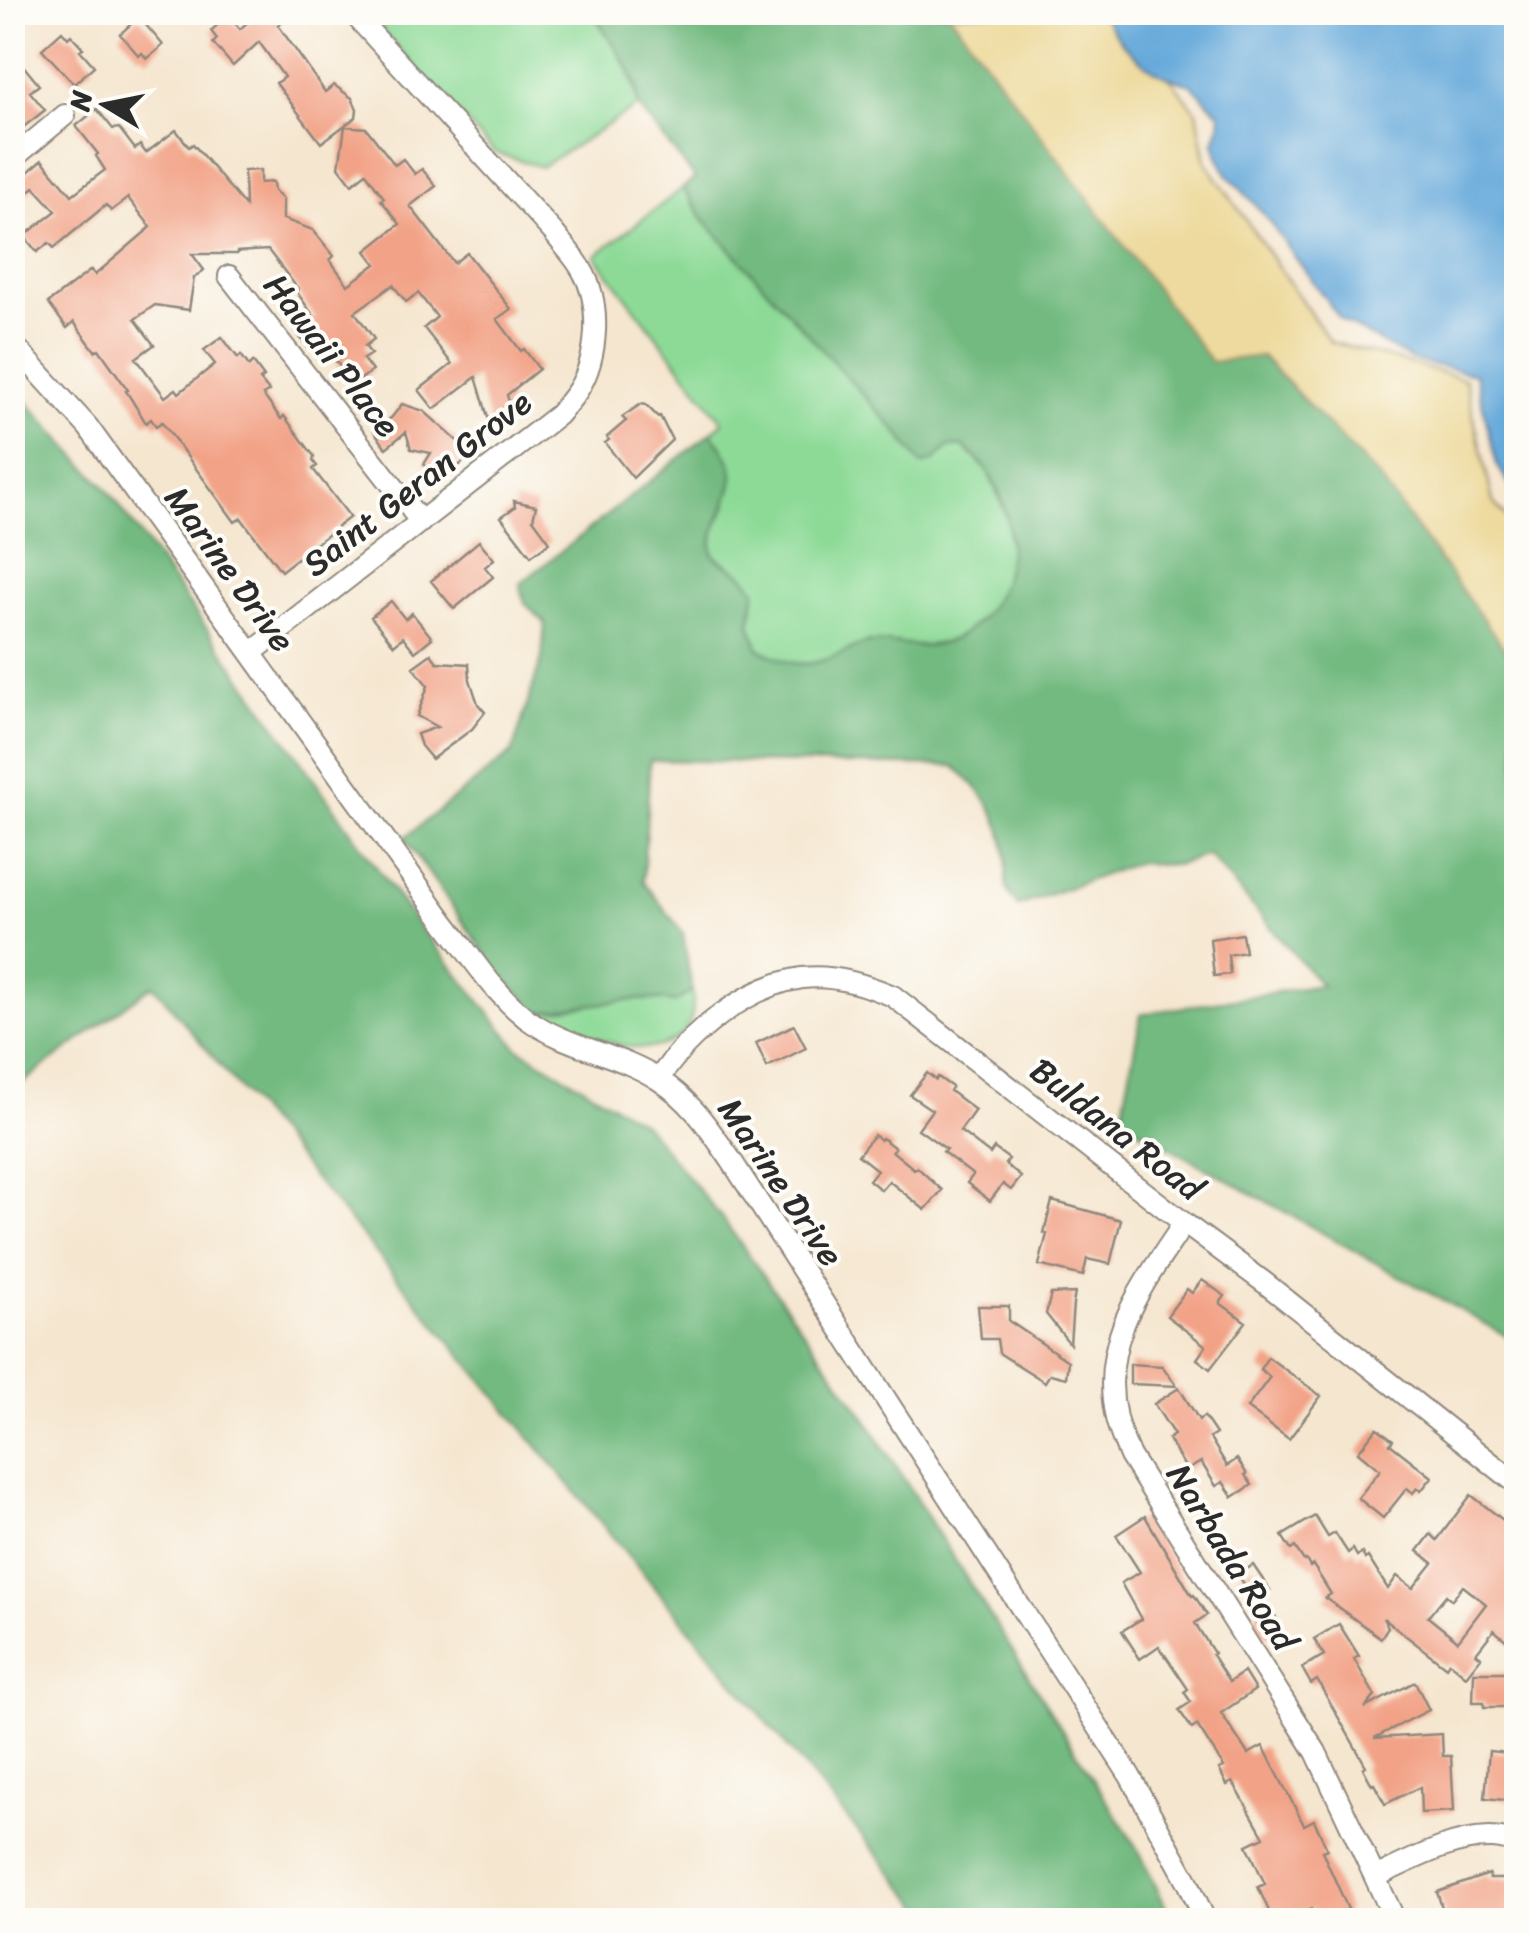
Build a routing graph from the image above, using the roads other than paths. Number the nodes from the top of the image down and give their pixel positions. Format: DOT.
graph roads {
  1 [pos="352,12"];
  2 [pos="65,116"];
  3 [pos="12,159"];
  4 [pos="229,276"];
  5 [pos="12,343"];
  6 [pos="421,522"];
  7 [pos="251,653"];
  8 [pos="659,1080"];
  9 [pos="1184,1223"];
  10 [pos="1516,1483"];
  11 [pos="1516,1842"];
  12 [pos="1375,1877"];
  13 [pos="1205,1920"];
  14 [pos="1395,1920"];
  1 -- 6 [label="street, Saint Geran Grove"];
  2 -- 3 [label="street"];
  4 -- 6 [label="street, Hawaii Place"];
  5 -- 7 [label="street, Marine Drive"];
  6 -- 7 [label="street, Saint Geran Grove"];
  7 -- 8 [label="street, Marine Drive"];
  8 -- 9 [label="street, Buldana Road"];
  8 -- 13 [label="street, Marine Drive"];
  9 -- 10 [label="street, Buldana Road"];
  9 -- 12 [label="street, Narbada Road"];
  11 -- 12 [label="street"];
  12 -- 14 [label="street, Narbada Road"];
}
